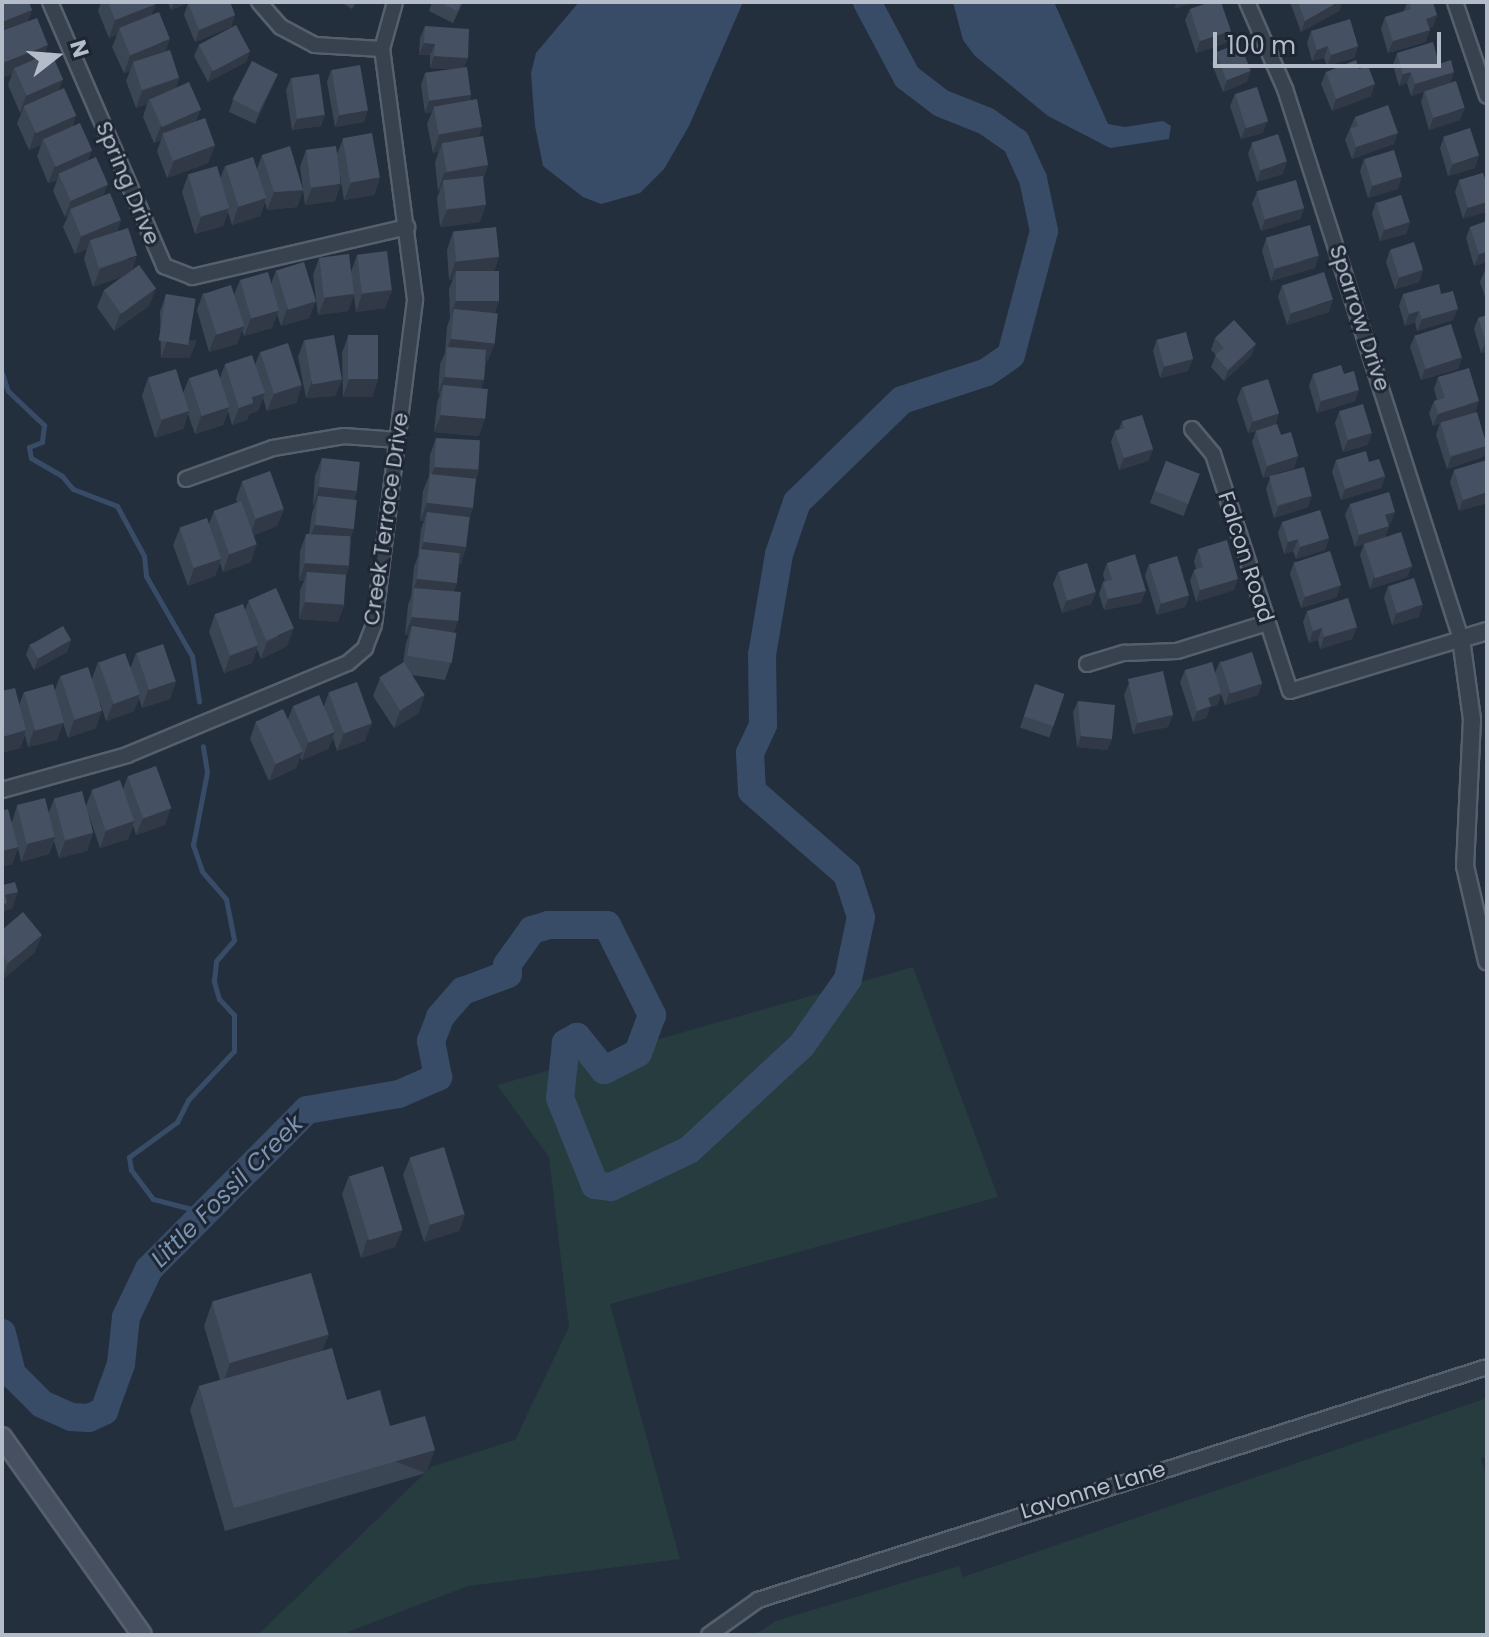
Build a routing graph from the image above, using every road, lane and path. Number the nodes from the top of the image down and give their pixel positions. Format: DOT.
graph roads {
  1 [pos="50,2"];
  2 [pos="259,2"];
  3 [pos="395,2"];
  4 [pos="1247,2"];
  5 [pos="1455,2"];
  6 [pos="1480,41"];
  7 [pos="382,49"];
  8 [pos="1487,96"];
  9 [pos="407,227"];
  10 [pos="1192,429"];
  11 [pos="398,440"];
  12 [pos="186,479"];
  13 [pos="1267,623"];
  14 [pos="1487,631"];
  15 [pos="1461,639"];
  16 [pos="1087,664"];
  17 [pos="2,790"];
  18 [pos="1487,961"];
  19 [pos="1487,1367"];
  20 [pos="2,1437"];
  21 [pos="142,1635"];
  22 [pos="709,1635"];
  1 -- 9 [label="street, Spring Drive"];
  2 -- 7 [label="street"];
  3 -- 7 [label="street, Creek Terrace Drive"];
  4 -- 15 [label="street, Sparrow Drive"];
  5 -- 6 [label="street"];
  6 -- 8 [label="street"];
  7 -- 9 [label="street, Creek Terrace Drive"];
  9 -- 11 [label="street, Creek Terrace Drive"];
  10 -- 13 [label="street, Falcon Road"];
  11 -- 12 [label="street"];
  11 -- 17 [label="street, Creek Terrace Drive"];
  13 -- 15 [label="street, Falcon Road"];
  13 -- 16 [label="street"];
  14 -- 15 [label="street"];
  15 -- 18 [label="street"];
  19 -- 22 [label="street, Lavonne Lane"];
  20 -- 21 [label="main road"];
}
